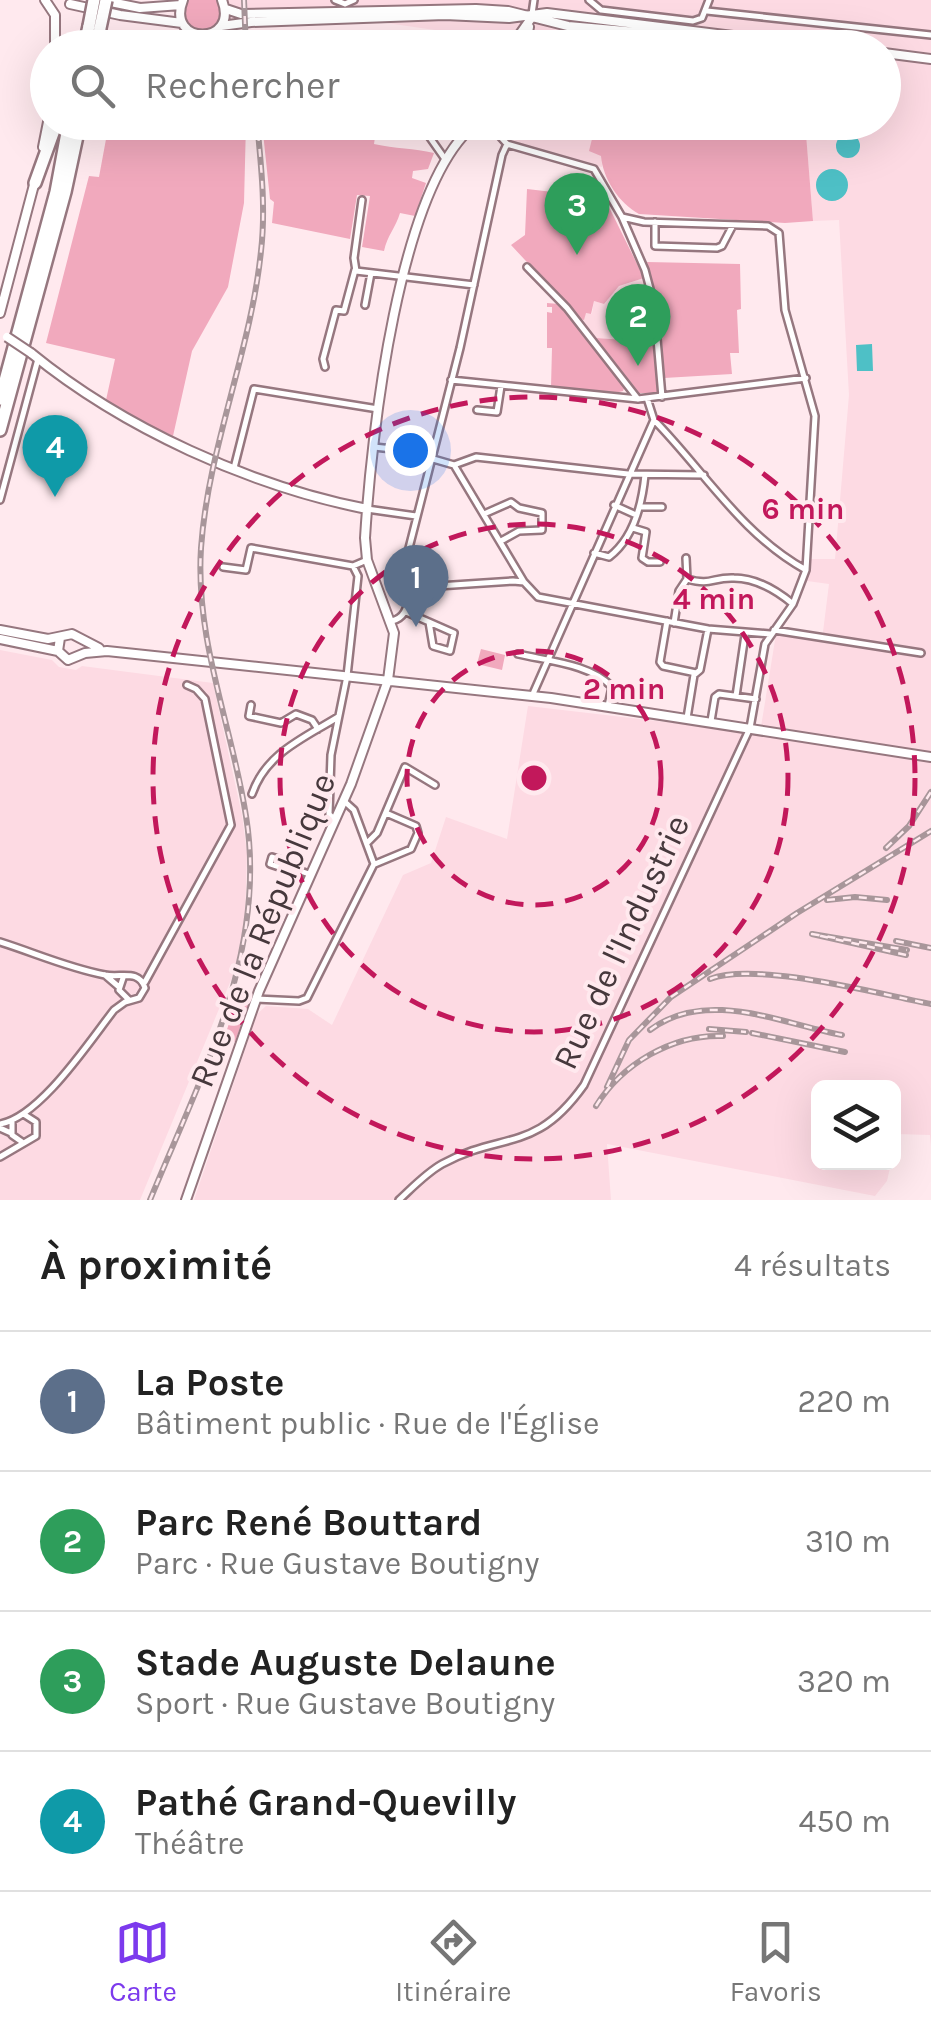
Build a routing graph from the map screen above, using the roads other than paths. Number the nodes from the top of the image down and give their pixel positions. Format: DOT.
graph roads {
  1 [pos="100,0"];
  2 [pos="335,0"];
  3 [pos="354,0"];
  4 [pos="534,0"];
  5 [pos="589,0"];
  6 [pos="709,0"];
  7 [pos="72,2"];
  8 [pos="182,2"];
  9 [pos="48,3"];
  10 [pos="224,4"];
  11 [pos="707,11"];
  12 [pos="532,18"];
  13 [pos="182,23"];
  14 [pos="221,26"];
  15 [pos="92,28"];
  16 [pos="56,30"];
  17 [pos="188,30"];
  18 [pos="216,30"];
  19 [pos="523,30"];
  20 [pos="694,30"];
  21 [pos="884,30"];
  22 [pos="901,32"];
  23 [pos="931,35"];
  24 [pos="901,55"];
  25 [pos="931,58"];
  26 [pos="44,140"];
  27 [pos="50,140"];
  28 [pos="66,140"];
  29 [pos="76,140"];
  30 [pos="431,140"];
  31 [pos="459,140"];
  32 [pos="503,140"];
  33 [pos="507,144"];
  34 [pos="446,160"];
  35 [pos="35,183"];
  36 [pos="362,200"];
  37 [pos="622,217"];
  38 [pos="655,222"];
  39 [pos="733,224"];
  40 [pos="527,266"];
  41 [pos="355,270"];
  42 [pos="371,273"];
  43 [pos="404,277"];
  44 [pos="474,286"];
  45 [pos="364,305"];
  46 [pos="0,313"];
  47 [pos="3,334"];
  48 [pos="34,356"];
  49 [pos="325,367"];
  50 [pos="806,378"];
  51 [pos="451,380"];
  52 [pos="500,386"];
  53 [pos="662,396"];
  54 [pos="648,398"];
  55 [pos="0,399"];
  56 [pos="638,399"];
  57 [pos="378,409"];
  58 [pos="477,410"];
  59 [pos="654,420"];
  60 [pos="0,430"];
  61 [pos="374,447"];
  62 [pos="432,458"];
  63 [pos="454,464"];
  64 [pos="234,468"];
  65 [pos="628,474"];
  66 [pos="645,474"];
  67 [pos="704,475"];
  68 [pos="0,500"];
  69 [pos="614,504"];
  70 [pos="641,506"];
  71 [pos="662,507"];
  72 [pos="367,509"];
  73 [pos="484,514"];
  74 [pos="636,515"];
  75 [pos="416,516"];
  76 [pos="633,528"];
  77 [pos="646,532"];
  78 [pos="659,532"];
  79 [pos="501,541"];
  80 [pos="594,552"];
  81 [pos="686,558"];
  82 [pos="367,560"];
  83 [pos="660,562"];
  84 [pos="353,566"];
  85 [pos="223,567"];
  86 [pos="806,570"];
  87 [pos="687,578"];
  88 [pos="524,582"];
  89 [pos="409,597"];
  90 [pos="571,604"];
  91 [pos="793,604"];
  92 [pos="406,611"];
  93 [pos="392,621"];
  94 [pos="429,622"];
  95 [pos="670,622"];
  96 [pos="708,628"];
  97 [pos="0,630"];
  98 [pos="772,632"];
  99 [pos="745,634"];
  100 [pos="60,638"];
  101 [pos="0,639"];
  102 [pos="82,641"];
  103 [pos="58,651"];
  104 [pos="107,651"];
  105 [pos="921,652"];
  106 [pos="81,654"];
  107 [pos="518,654"];
  108 [pos="546,660"];
  109 [pos="696,673"];
  110 [pos="348,676"];
  111 [pos="388,680"];
  112 [pos="188,685"];
  113 [pos="532,696"];
  114 [pos="736,696"];
  115 [pos="756,699"];
  116 [pos="251,705"];
  117 [pos="608,706"];
  118 [pos="338,716"];
  119 [pos="687,718"];
  120 [pos="711,722"];
  121 [pos="750,728"];
  122 [pos="318,729"];
  123 [pos="928,754"];
  124 [pos="435,785"];
  125 [pos="252,794"];
  126 [pos="344,800"];
  127 [pos="386,813"];
  128 [pos="335,820"];
  129 [pos="368,842"];
  130 [pos="280,864"];
  131 [pos="374,864"];
  132 [pos="309,874"];
  133 [pos="0,942"];
  134 [pos="150,966"];
  135 [pos="104,975"];
  136 [pos="136,975"];
  137 [pos="124,977"];
  138 [pos="144,984"];
  139 [pos="120,990"];
  140 [pos="256,999"];
  141 [pos="129,1000"];
  142 [pos="114,1010"];
  143 [pos="36,1103"];
  144 [pos="22,1115"];
  145 [pos="32,1118"];
  146 [pos="12,1122"];
  147 [pos="0,1126"];
  148 [pos="12,1135"];
  149 [pos="24,1142"];
  150 [pos="2,1156"];
  151 [pos="186,1200"];
  152 [pos="398,1200"];
  1 -- 8 [label="main road"];
  1 -- 15 [label="highway, bridge"];
  2 -- 3 [label="street"];
  4 -- 12 [label="street"];
  5 -- 11 [label="street"];
  6 -- 11 [label="street"];
  7 -- 9 [label="main road"];
  7 -- 13 [label="main road"];
  8 -- 13 [label="main road"];
  9 -- 16 [label="main road"];
  10 -- 12 [label="main road"];
  10 -- 14 [label="main road"];
  11 -- 21 [label="street"];
  12 -- 14 [label="main road"];
  12 -- 19 [label="main road"];
  12 -- 20 [label="main road"];
  13 -- 17 [label="main road"];
  14 -- 18 [label="main road"];
  22 -- 23 [label="street"];
  24 -- 25 [label="main road"];
  26 -- 35 [label="main road"];
  27 -- 35 [label="highway"];
  28 -- 55 [label="highway"];
  29 -- 60 [label="highway"];
  30 -- 34 [label="street"];
  31 -- 34 [label="main road"];
  32 -- 33 [label="street"];
  33 -- 37 [label="street"];
  33 -- 44 [label="street"];
  34 -- 43 [label="main road"];
  35 -- 46 [label="main road"];
  36 -- 41 [label="street"];
  37 -- 38 [label="street"];
  37 -- 53 [label="street"];
  38 -- 39 [label="street"];
  38 -- 39 [label="street"];
  39 -- 50 [label="street"];
  40 -- 56 [label="street"];
  41 -- 42 [label="street"];
  41 -- 49 [label="street"];
  42 -- 43 [label="street"];
  42 -- 45 [label="street"];
  43 -- 44 [label="street"];
  43 -- 57 [label="main road"];
  44 -- 51 [label="street"];
  47 -- 48 [label="main road, bridge"];
  48 -- 64 [label="main road"];
  48 -- 68 [label="street"];
  50 -- 53 [label="street"];
  50 -- 86 [label="street"];
  51 -- 52 [label="street"];
  51 -- 62 [label="street"];
  52 -- 56 [label="street"];
  52 -- 58 [label="street"];
  53 -- 54 [label="street"];
  54 -- 56 [label="street"];
  54 -- 59 [label="street"];
  57 -- 61 [label="main road"];
  57 -- 64 [label="street"];
  59 -- 65 [label="street"];
  59 -- 67 [label="street"];
  61 -- 62 [label="street"];
  61 -- 72 [label="main road"];
  62 -- 63 [label="street"];
  62 -- 75 [label="street"];
  63 -- 65 [label="street"];
  63 -- 73 [label="street"];
  64 -- 72 [label="main road"];
  65 -- 66 [label="street"];
  65 -- 69 [label="street"];
  66 -- 67 [label="street"];
  66 -- 70 [label="street"];
  67 -- 86 [label="street"];
  69 -- 74 [label="street"];
  69 -- 80 [label="street"];
  70 -- 71 [label="street"];
  70 -- 74 [label="street"];
  72 -- 75 [label="street"];
  72 -- 82 [label="main road"];
  73 -- 79 [label="street"];
  73 -- 79 [label="street"];
  74 -- 76 [label="street"];
  75 -- 89 [label="street"];
  76 -- 77 [label="street"];
  76 -- 80 [label="street"];
  77 -- 78 [label="street"];
  77 -- 83 [label="street"];
  79 -- 88 [label="street"];
  80 -- 90 [label="street"];
  81 -- 87 [label="street"];
  82 -- 84 [label="street"];
  82 -- 93 [label="main road"];
  84 -- 85 [label="street"];
  84 -- 110 [label="street"];
  86 -- 91 [label="street"];
  87 -- 91 [label="street"];
  87 -- 95 [label="street"];
  88 -- 89 [label="street"];
  88 -- 90 [label="street"];
  89 -- 92 [label="street"];
  90 -- 95 [label="street"];
  90 -- 108 [label="street"];
  91 -- 98 [label="street"];
  92 -- 93 [label="street"];
  92 -- 94 [label="street"];
  93 -- 111 [label="main road, Rue de la République"];
  94 -- 94 [label="street"];
  95 -- 96 [label="street"];
  95 -- 109 [label="street"];
  96 -- 99 [label="street"];
  96 -- 109 [label="street"];
  97 -- 100 [label="main road"];
  98 -- 99 [label="street"];
  98 -- 105 [label="street"];
  98 -- 115 [label="street, Rue de l'Industrie"];
  99 -- 114 [label="street"];
  100 -- 102 [label="main road"];
  100 -- 103 [label="main road"];
  101 -- 103 [label="main road"];
  102 -- 104 [label="main road"];
  102 -- 106 [label="main road"];
  103 -- 106 [label="main road"];
  104 -- 106 [label="main road"];
  104 -- 110 [label="main road"];
  107 -- 108 [label="street"];
  108 -- 113 [label="street"];
  108 -- 117 [label="street"];
  109 -- 119 [label="street"];
  110 -- 111 [label="main road"];
  110 -- 118 [label="street"];
  111 -- 113 [label="main road"];
  111 -- 126 [label="main road, Rue de la République"];
  112 -- 134 [label="street"];
  113 -- 117 [label="main road"];
  114 -- 115 [label="street"];
  114 -- 120 [label="street"];
  115 -- 121 [label="street, Rue de l'Industrie"];
  116 -- 122 [label="street"];
  117 -- 119 [label="main road"];
  118 -- 122 [label="street"];
  118 -- 128 [label="street"];
  119 -- 120 [label="main road"];
  120 -- 121 [label="main road"];
  121 -- 123 [label="main road"];
  121 -- 152 [label="street, Rue de l'Industrie"];
  122 -- 125 [label="street"];
  124 -- 127 [label="street"];
  126 -- 128 [label="main road, Rue de la République"];
  126 -- 129 [label="street"];
  127 -- 129 [label="street"];
  127 -- 131 [label="street"];
  128 -- 132 [label="main road, Rue de la République"];
  129 -- 131 [label="street"];
  130 -- 132 [label="street"];
  131 -- 140 [label="street"];
  132 -- 140 [label="main road, Rue de la République"];
  133 -- 135 [label="street"];
  134 -- 136 [label="street"];
  134 -- 138 [label="street"];
  135 -- 137 [label="street"];
  135 -- 139 [label="street"];
  136 -- 137 [label="street"];
  136 -- 138 [label="street"];
  137 -- 139 [label="street"];
  138 -- 141 [label="street"];
  139 -- 141 [label="street"];
  139 -- 142 [label="street"];
  140 -- 151 [label="main road, Rue de la République"];
  141 -- 142 [label="street"];
  142 -- 143 [label="street"];
  143 -- 144 [label="street"];
  143 -- 145 [label="street"];
  144 -- 145 [label="street"];
  144 -- 146 [label="street"];
  145 -- 149 [label="street"];
  146 -- 147 [label="street"];
  146 -- 148 [label="street"];
  147 -- 148 [label="street"];
  148 -- 149 [label="street"];
  148 -- 150 [label="street"];
  149 -- 150 [label="street"];
}
